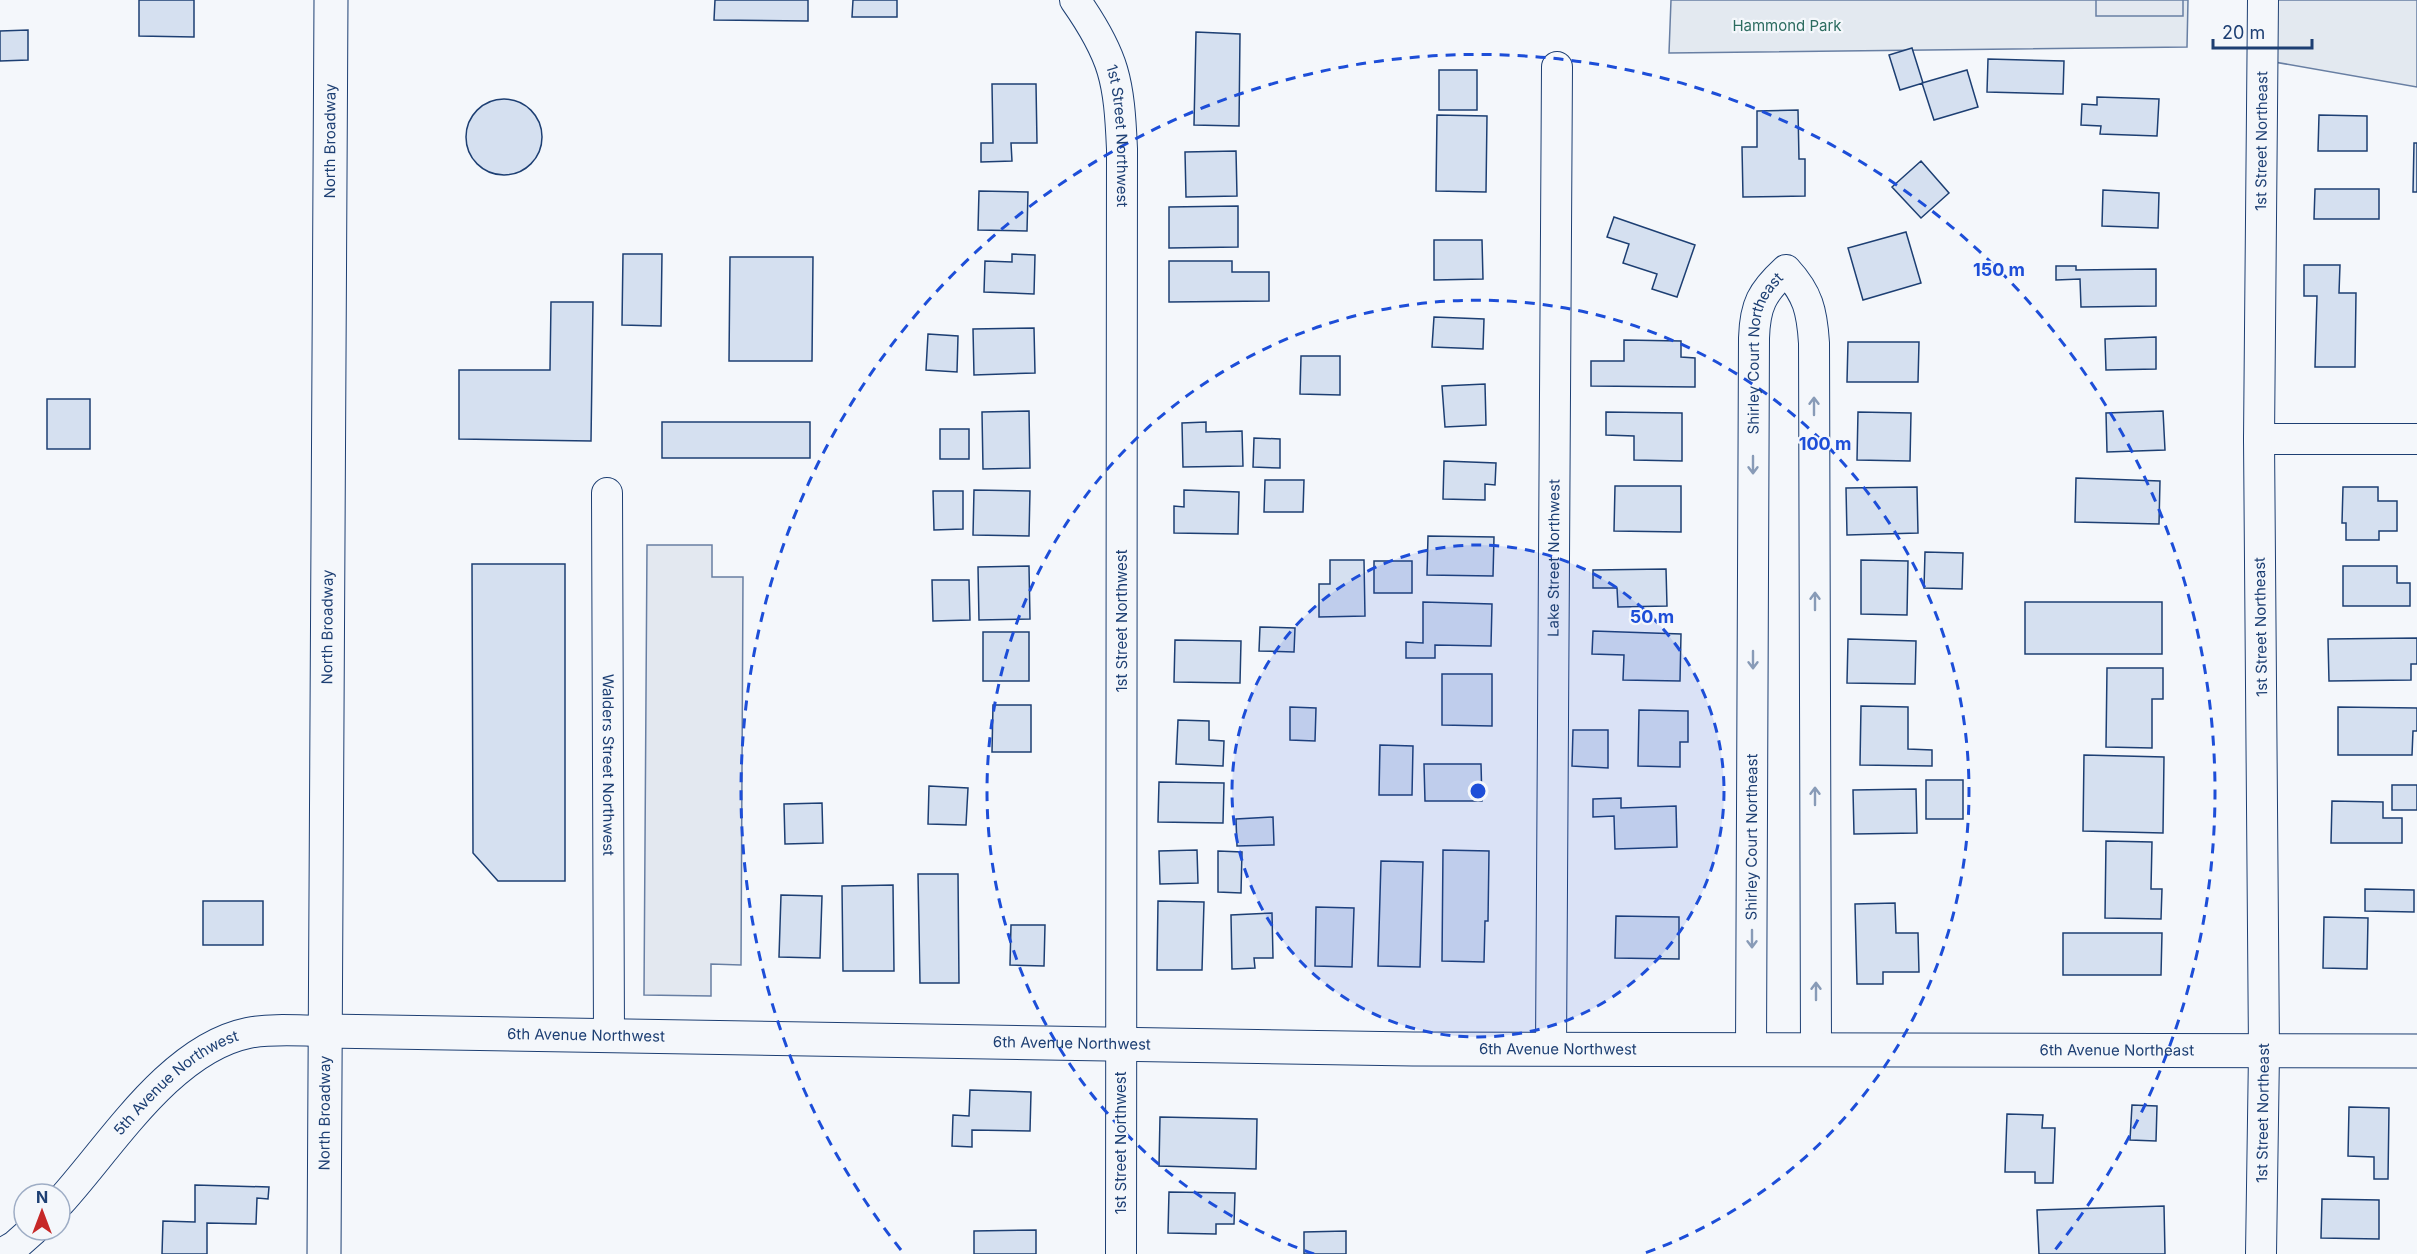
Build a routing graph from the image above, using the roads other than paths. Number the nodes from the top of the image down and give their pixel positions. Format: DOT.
graph roads {
  1 [pos="331,0"];
  2 [pos="1075,0"];
  3 [pos="2263,0"];
  4 [pos="1557,67"];
  5 [pos="2259,439"];
  6 [pos="2417,440"];
  7 [pos="608,493"];
  8 [pos="326,1031"];
  9 [pos="609,1037"];
  10 [pos="1122,1046"];
  11 [pos="1551,1050"];
  12 [pos="1751,1050"];
  13 [pos="1816,1050"];
  14 [pos="2417,1051"];
  15 [pos="2264,1052"];
  16 [pos="72,1188"];
  17 [pos="20,1242"];
  18 [pos="0,1254"];
  19 [pos="324,1254"];
  20 [pos="1121,1254"];
  21 [pos="2261,1254"];
  1 -- 8 [label="street, North Broadway"];
  2 -- 10 [label="street, 1st Street Northwest"];
  3 -- 5 [label="street, 1st Street Northeast"];
  4 -- 11 [label="street, Lake Street Northwest"];
  5 -- 6 [label="street"];
  5 -- 15 [label="street, 1st Street Northeast"];
  7 -- 9 [label="street, Walders Street Northwest"];
  8 -- 9 [label="street, 6th Avenue Northwest"];
  8 -- 16 [label="street, 5th Avenue Northwest"];
  8 -- 19 [label="street, North Broadway"];
  9 -- 10 [label="street, 6th Avenue Northwest"];
  10 -- 11 [label="street, 6th Avenue Northwest"];
  10 -- 20 [label="street, 1st Street Northwest"];
  11 -- 12 [label="street, 6th Avenue Northwest"];
  12 -- 13 [label="street, 6th Avenue Northwest"];
  13 -- 12 [label="street, Shirley Court Northeast, one-way"];
  13 -- 15 [label="street, 6th Avenue Northeast"];
  14 -- 15 [label="street, 6th Avenue Northeast"];
  15 -- 21 [label="street, 1st Street Northeast"];
  17 -- 18 [label="street"];
}
